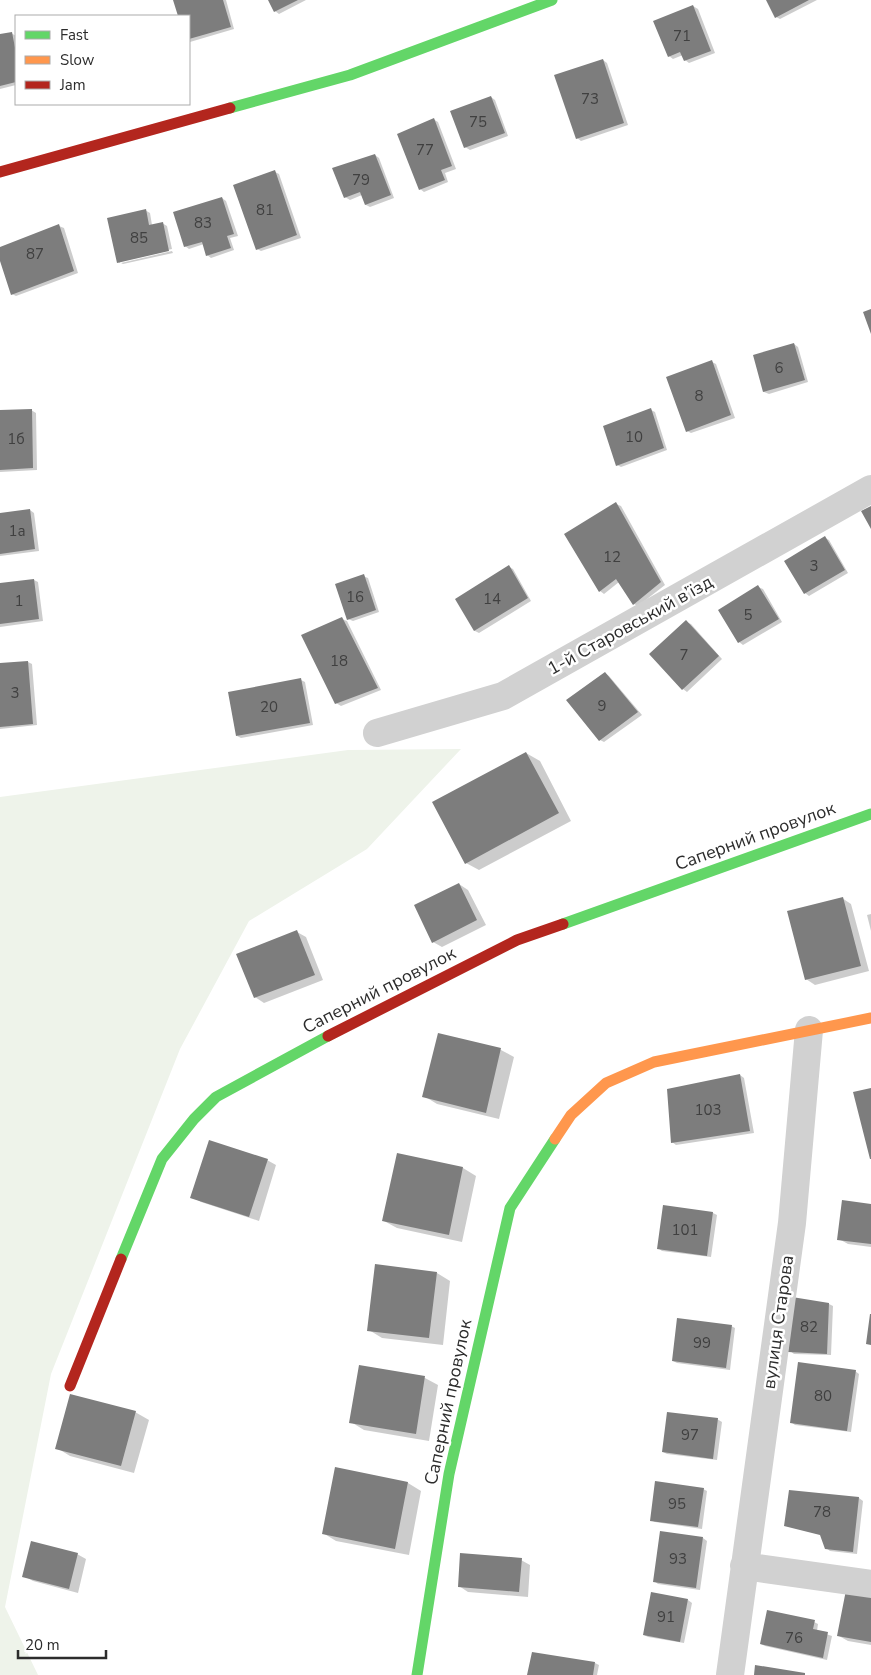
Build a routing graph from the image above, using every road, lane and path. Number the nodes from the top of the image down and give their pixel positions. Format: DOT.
graph roads {
  1 [pos="552,0"];
  2 [pos="0,172"];
  3 [pos="871,490"];
  4 [pos="377,733"];
  5 [pos="871,814"];
  6 [pos="871,1018"];
  7 [pos="809,1030"];
  8 [pos="70,1386"];
  9 [pos="744,1566"];
  10 [pos="871,1584"];
  11 [pos="417,1675"];
  12 [pos="730,1675"];
  1 -- 2 [label="street"];
  3 -- 4 [label="street, 1-й Старовський в’їзд"];
  5 -- 8 [label="street, Саперний провулок"];
  6 -- 7 [label="street"];
  7 -- 9 [label="street, вулиця Старова"];
  7 -- 11 [label="street, Саперний провулок"];
  9 -- 10 [label="street"];
  9 -- 12 [label="street, вулиця Старова"];
}
